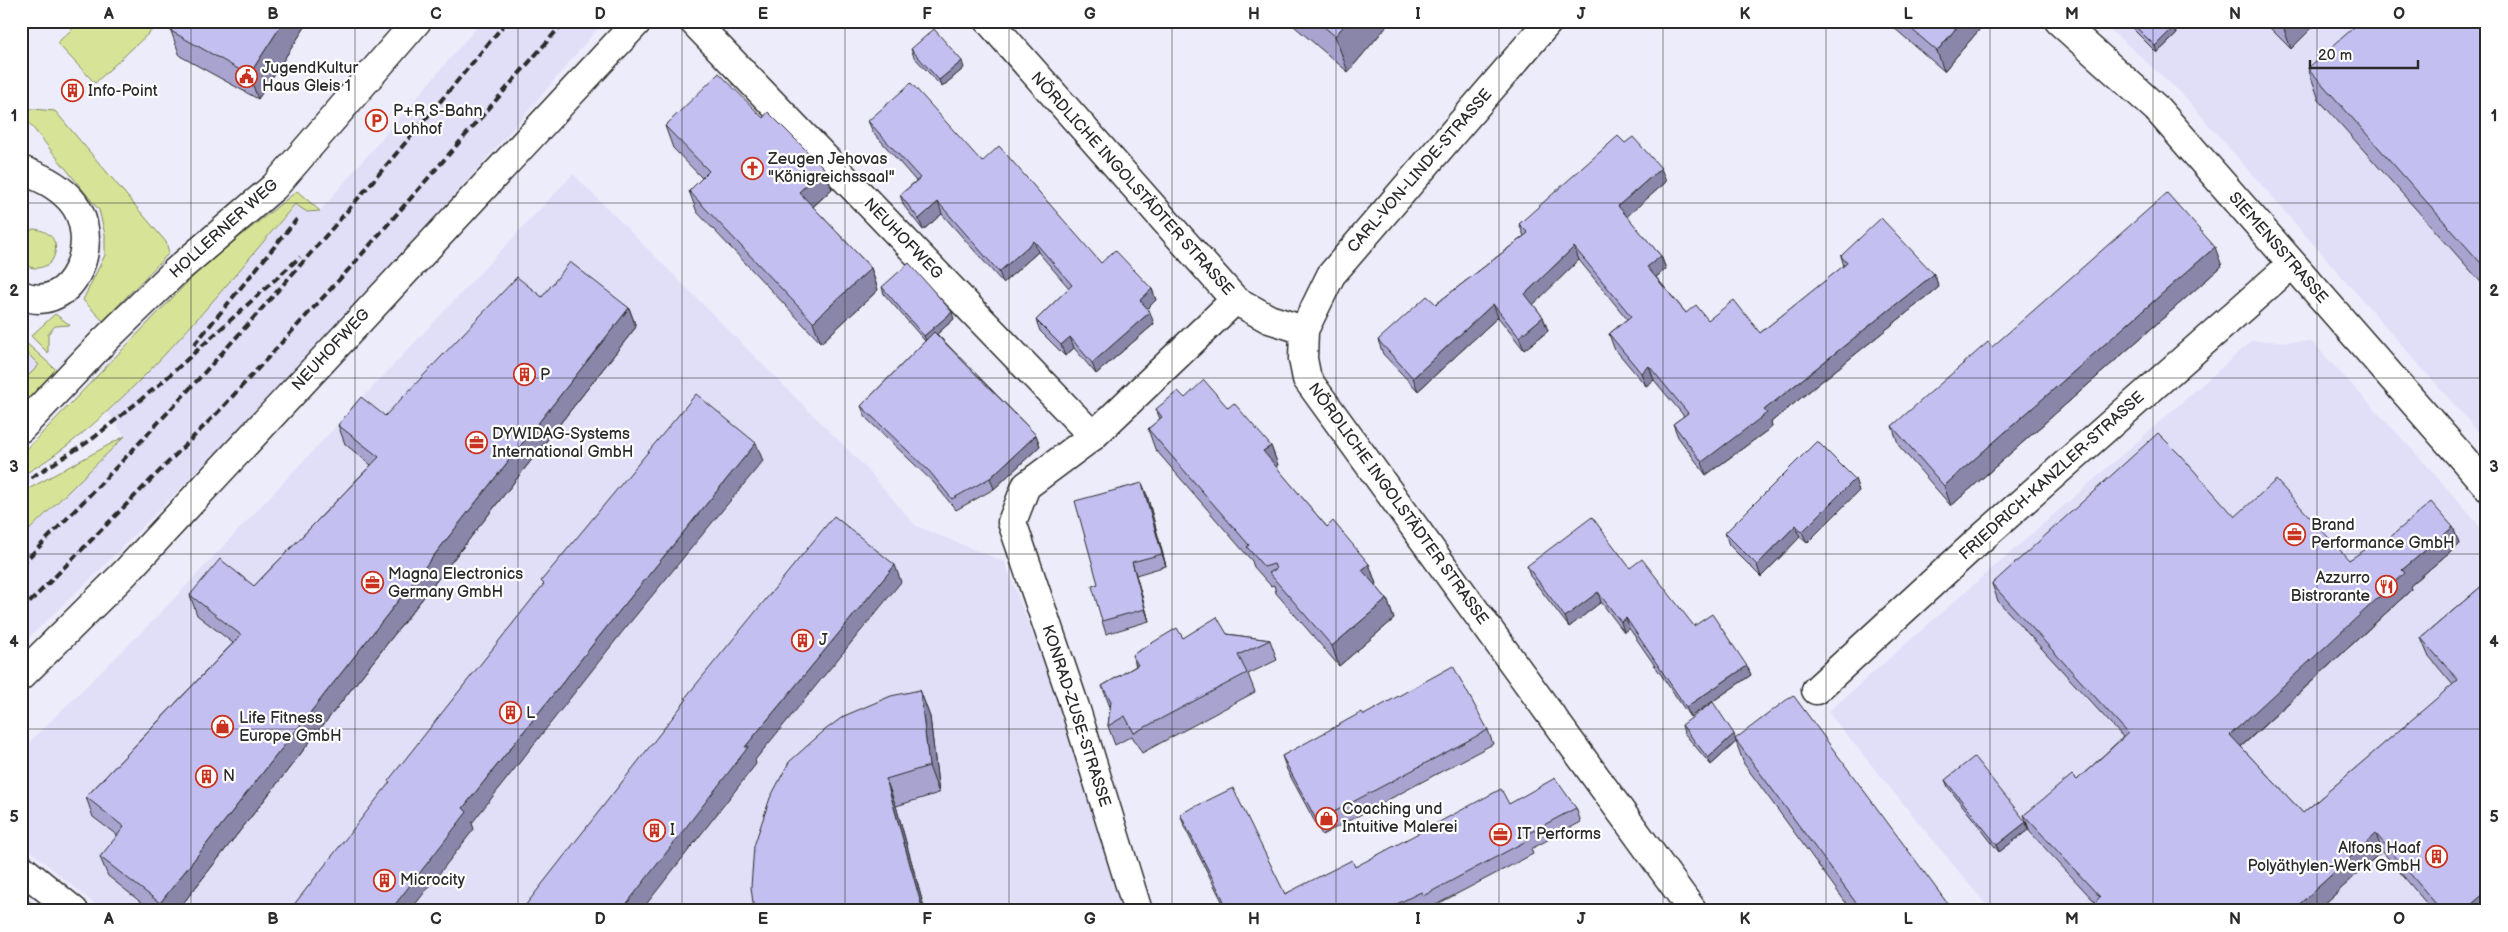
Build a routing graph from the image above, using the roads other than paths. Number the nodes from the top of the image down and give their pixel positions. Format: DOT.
graph roads {
  1 [pos="417,21"];
  2 [pos="638,21"];
  3 [pos="693,21"];
  4 [pos="989,21"];
  5 [pos="1549,21"];
  6 [pos="2059,21"];
  7 [pos="21,170"];
  8 [pos="2292,264"];
  9 [pos="21,295"];
  10 [pos="1235,300"];
  11 [pos="1304,330"];
  12 [pos="21,428"];
  13 [pos="1092,436"];
  14 [pos="2487,486"];
  15 [pos="21,676"];
  16 [pos="1816,690"];
  17 [pos="21,868"];
  18 [pos="74,911"];
  19 [pos="1138,911"];
  20 [pos="1694,911"];
  1 -- 12 [label="street, HOLLERNER WEG"];
  2 -- 15 [label="street, NEUHOFWEG"];
  3 -- 13 [label="street, NEUHOFWEG"];
  4 -- 10 [label="street, NÖRDLICHE INGOLSTÄDTER STRASSE"];
  5 -- 11 [label="street, CARL-VON-LINDE-STRASSE"];
  6 -- 8 [label="street, SIEMENSSTRASSE"];
  7 -- 9 [label="street"];
  8 -- 14 [label="street, SIEMENSSTRASSE"];
  8 -- 16 [label="street, FRIEDRICH-KANZLER-STRASSE"];
  10 -- 11 [label="street, NÖRDLICHE INGOLSTÄDTER STRASSE"];
  10 -- 13 [label="street"];
  11 -- 20 [label="street, NÖRDLICHE INGOLSTÄDTER STRASSE"];
  13 -- 19 [label="street, KONRAD-ZUSE-STRASSE"];
  17 -- 18 [label="street"];
}
